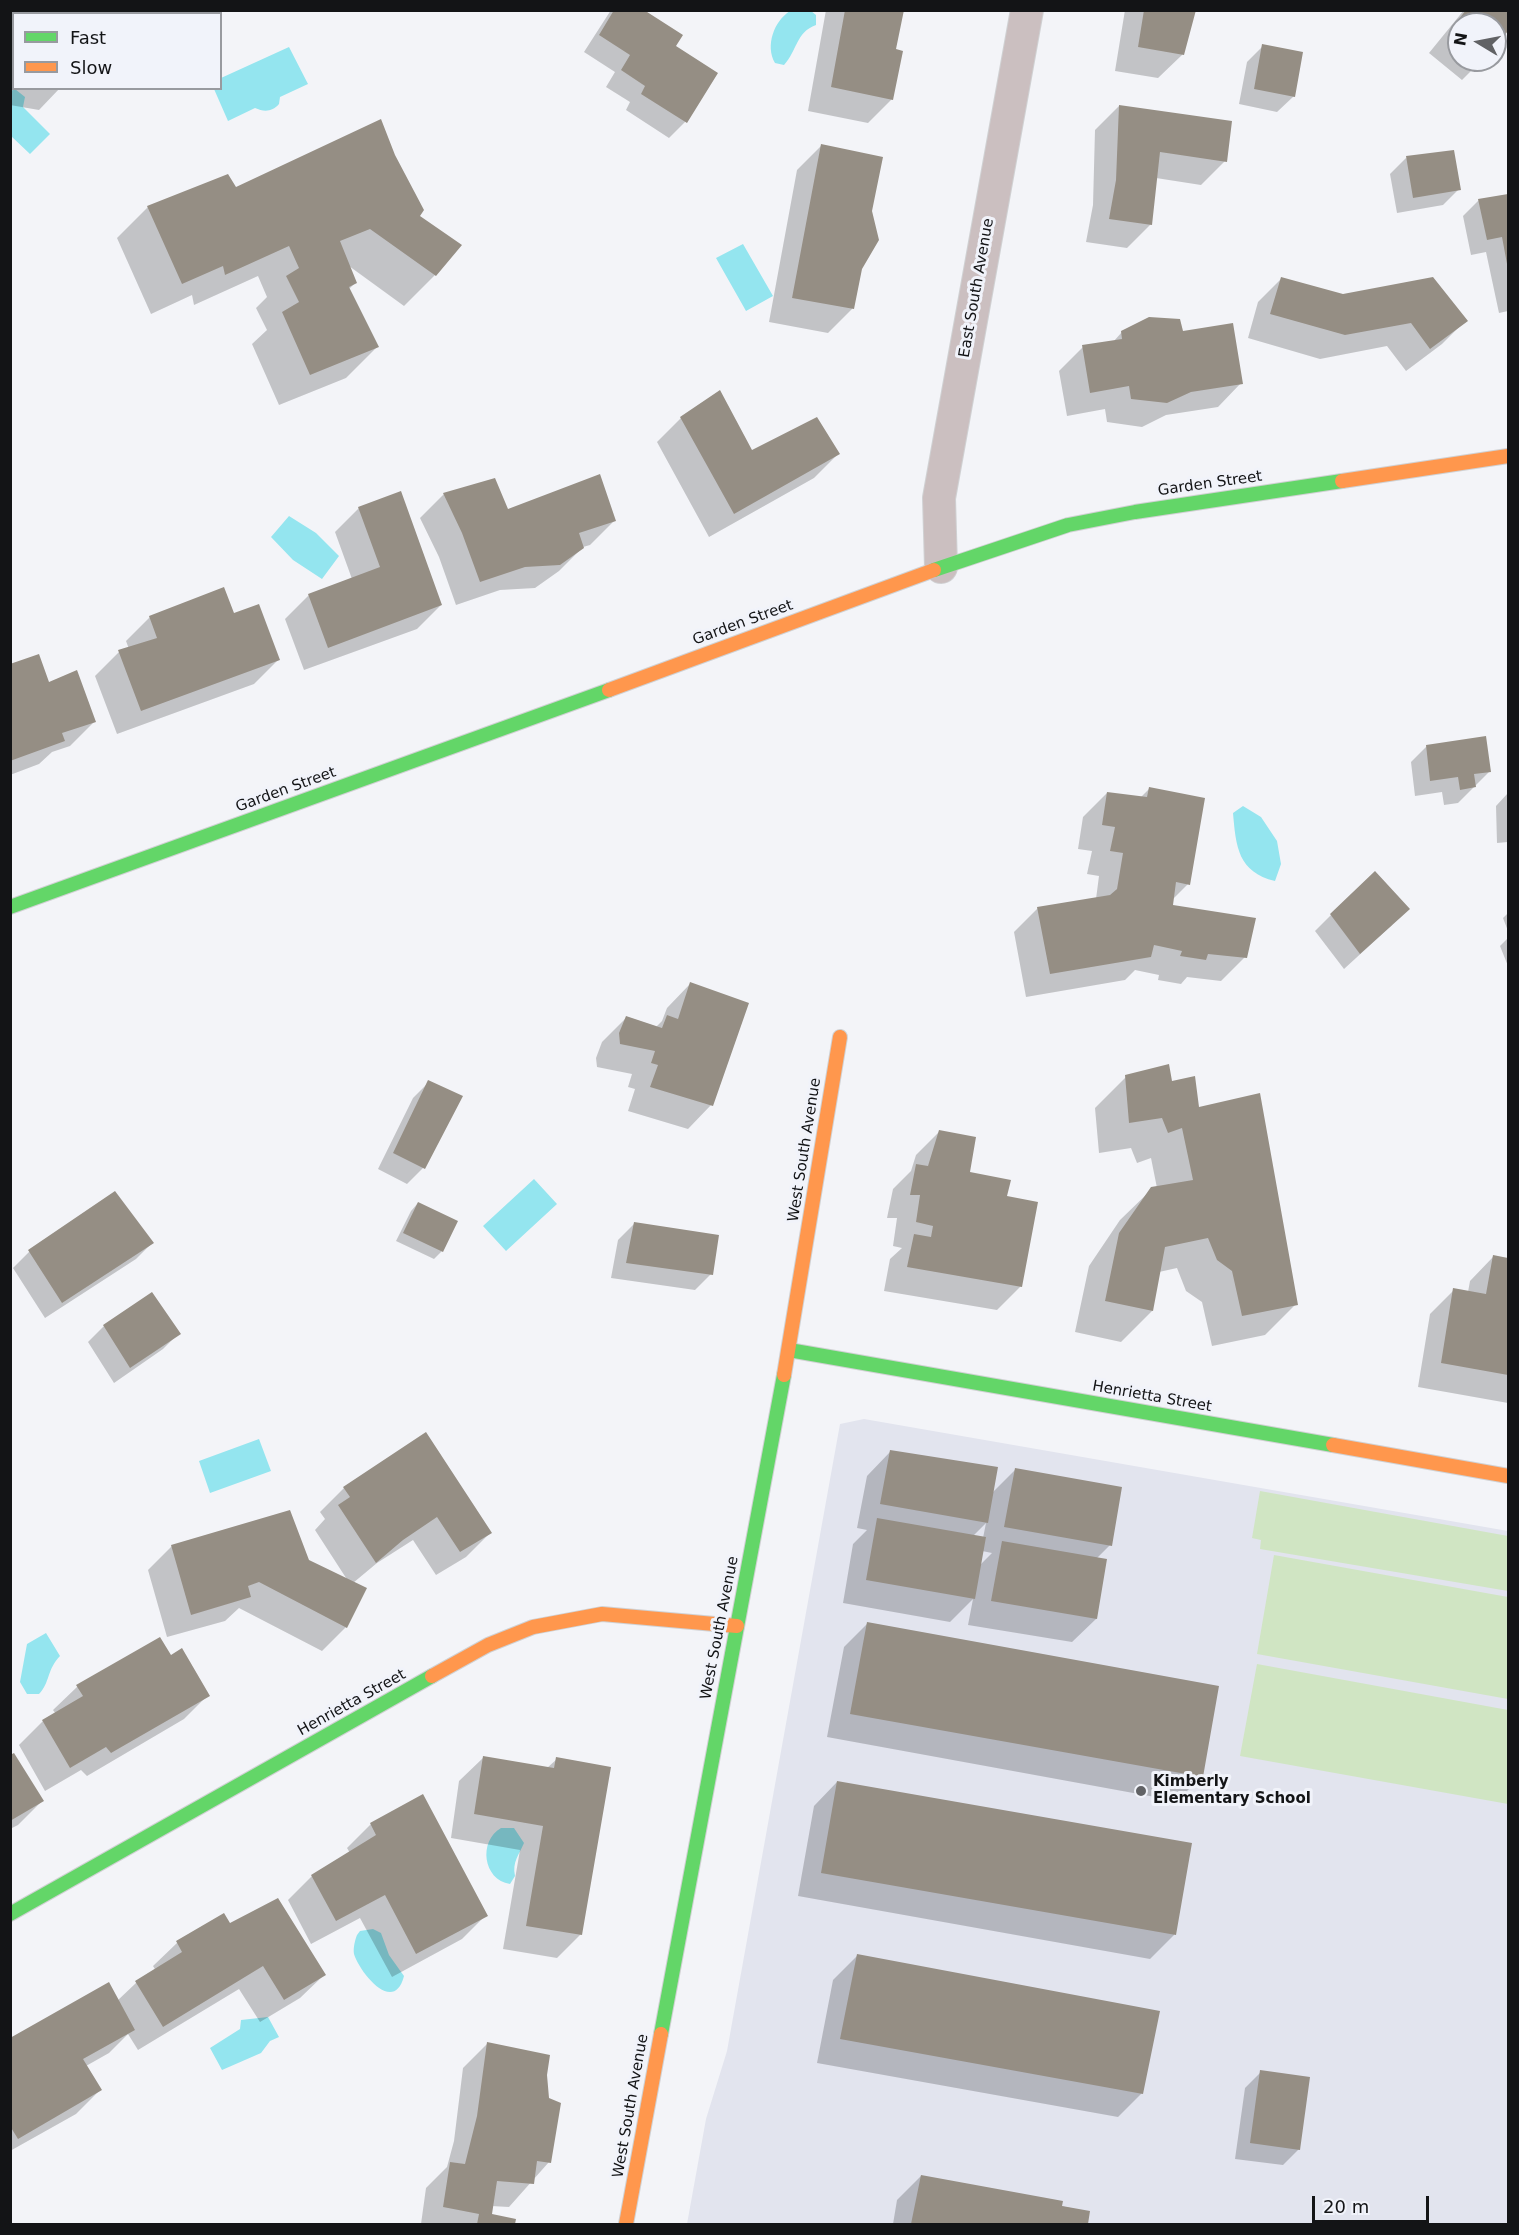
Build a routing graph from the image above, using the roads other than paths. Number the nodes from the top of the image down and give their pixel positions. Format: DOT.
graph roads {
  1 [pos="1027,10"];
  2 [pos="1509,456"];
  3 [pos="941,567"];
  4 [pos="10,907"];
  5 [pos="840,1036"];
  6 [pos="789,1350"];
  7 [pos="1509,1476"];
  8 [pos="737,1626"];
  9 [pos="10,1914"];
  10 [pos="626,2224"];
  1 -- 3 [label="street, East South Avenue"];
  2 -- 3 [label="street, Garden Street"];
  3 -- 4 [label="street, Garden Street"];
  5 -- 6 [label="street, West South Avenue"];
  6 -- 7 [label="street, Henrietta Street"];
  6 -- 8 [label="street, West South Avenue"];
  8 -- 9 [label="street, Henrietta Street"];
  8 -- 10 [label="street, West South Avenue"];
}
